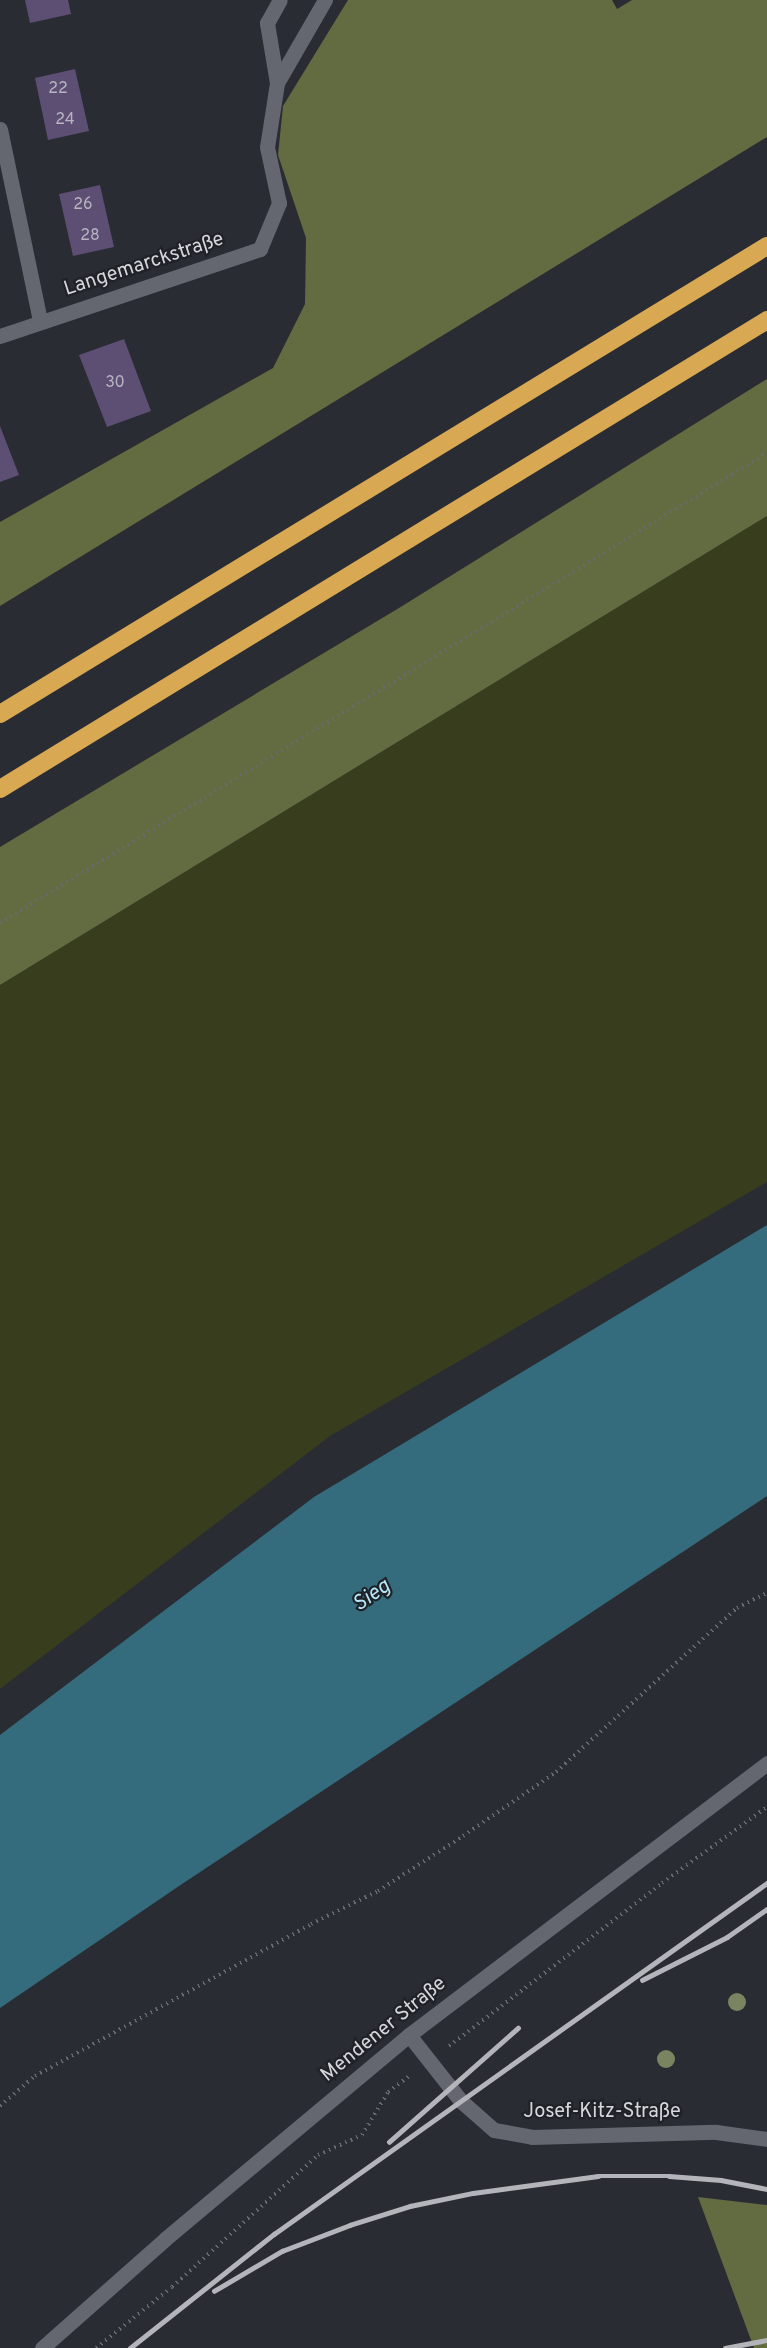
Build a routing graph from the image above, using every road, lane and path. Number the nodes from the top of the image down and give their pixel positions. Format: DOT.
graph roads {
  1 [pos="280,0"];
  2 [pos="325,0"];
  3 [pos="277,83"];
  4 [pos="0,129"];
  5 [pos="767,246"];
  6 [pos="767,320"];
  7 [pos="40,321"];
  8 [pos="0,336"];
  9 [pos="767,453"];
  10 [pos="0,714"];
  11 [pos="0,789"];
  12 [pos="0,923"];
  13 [pos="767,1593"];
  14 [pos="767,1763"];
  15 [pos="767,1807"];
  16 [pos="409,2035"];
  17 [pos="429,2062"];
  18 [pos="0,2106"];
  19 [pos="767,2139"];
  20 [pos="42,2348"];
  21 [pos="96,2348"];
  1 -- 3 [label="street"];
  2 -- 3 [label="street"];
  3 -- 7 [label="street, Langemarckstraße"];
  4 -- 7 [label="street, Langemarckstraße"];
  5 -- 10 [label="highway"];
  6 -- 11 [label="highway"];
  7 -- 8 [label="street, Langemarckstraße"];
  9 -- 12 [label="path"];
  13 -- 18 [label="path"];
  14 -- 16 [label="street, Mendener Straße"];
  15 -- 17 [label="path"];
  16 -- 17 [label="street, Josef-Kitz-Straße"];
  16 -- 20 [label="street, Mendener Straße"];
  17 -- 19 [label="street, Josef-Kitz-Straße"];
  17 -- 21 [label="path"];
}
